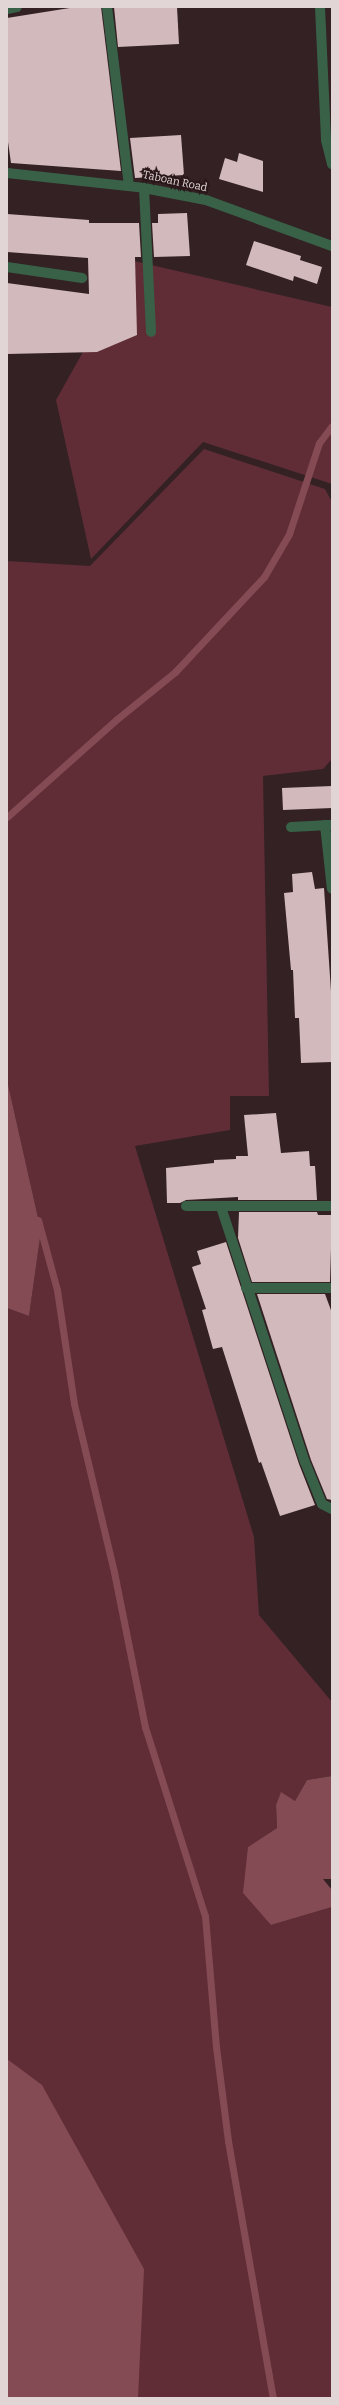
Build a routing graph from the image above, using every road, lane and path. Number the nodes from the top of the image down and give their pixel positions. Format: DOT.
graph roads {
  1 [pos="17,7"];
  2 [pos="107,7"];
  3 [pos="320,7"];
  4 [pos="7,9"];
  5 [pos="332,164"];
  6 [pos="7,171"];
  7 [pos="129,186"];
  8 [pos="144,188"];
  9 [pos="332,246"];
  10 [pos="7,267"];
  11 [pos="82,278"];
  12 [pos="151,332"];
  13 [pos="328,825"];
  14 [pos="291,827"];
  15 [pos="332,889"];
  16 [pos="186,1206"];
  17 [pos="332,1206"];
  18 [pos="221,1207"];
  19 [pos="246,1288"];
  20 [pos="332,1289"];
  21 [pos="332,1509"];
  1 -- 4 [label="street"];
  2 -- 7 [label="street"];
  3 -- 5 [label="street"];
  6 -- 7 [label="street, Taboan Road"];
  7 -- 8 [label="street, Taboan Road"];
  8 -- 9 [label="street, Taboan Road"];
  8 -- 12 [label="street"];
  10 -- 11 [label="street"];
  13 -- 14 [label="street"];
  13 -- 15 [label="street"];
  16 -- 18 [label="street"];
  17 -- 18 [label="street"];
  18 -- 19 [label="street"];
  19 -- 20 [label="street"];
  19 -- 21 [label="street"];
}
